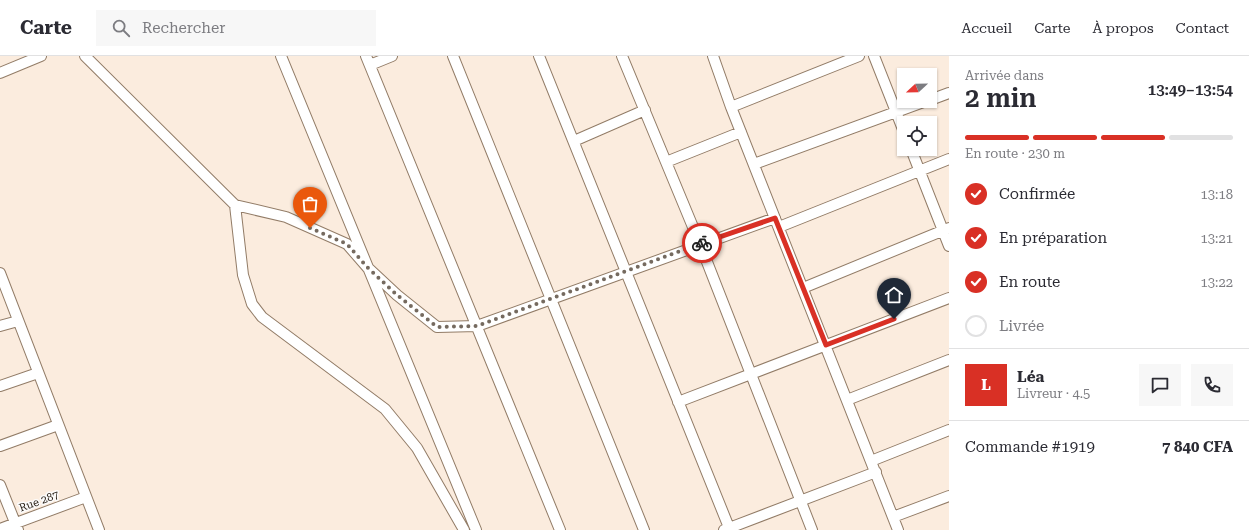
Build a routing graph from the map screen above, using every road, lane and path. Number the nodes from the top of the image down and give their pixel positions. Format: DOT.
graph roads {
  1 [pos="41,56"];
  2 [pos="85,56"];
  3 [pos="281,56"];
  4 [pos="392,56"];
  5 [pos="453,56"];
  6 [pos="539,56"];
  7 [pos="622,56"];
  8 [pos="713,56"];
  9 [pos="859,56"];
  10 [pos="874,56"];
  11 [pos="368,60"];
  12 [pos="0,61"];
  13 [pos="2,72"];
  14 [pos="949,93"];
  15 [pos="937,97"];
  16 [pos="731,107"];
  17 [pos="907,108"];
  18 [pos="645,110"];
  19 [pos="896,112"];
  20 [pos="898,116"];
  21 [pos="741,132"];
  22 [pos="574,141"];
  23 [pos="914,156"];
  24 [pos="949,159"];
  25 [pos="666,162"];
  26 [pos="754,164"];
  27 [pos="920,171"];
  28 [pos="235,205"];
  29 [pos="775,218"];
  30 [pos="779,227"];
  31 [pos="946,230"];
  32 [pos="700,244"];
  33 [pos="949,246"];
  34 [pos="367,267"];
  35 [pos="626,271"];
  36 [pos="0,273"];
  37 [pos="803,288"];
  38 [pos="949,298"];
  39 [pos="551,299"];
  40 [pos="18,321"];
  41 [pos="0,326"];
  42 [pos="477,326"];
  43 [pos="826,345"];
  44 [pos="949,361"];
  45 [pos="38,373"];
  46 [pos="751,374"];
  47 [pos="0,386"];
  48 [pos="847,400"];
  49 [pos="678,402"];
  50 [pos="58,425"];
  51 [pos="949,430"];
  52 [pos="0,446"];
  53 [pos="871,461"];
  54 [pos="876,472"];
  55 [pos="0,485"];
  56 [pos="86,496"];
  57 [pos="949,496"];
  58 [pos="800,501"];
  59 [pos="893,517"];
  60 [pos="17,526"];
  61 [pos="0,529"];
  62 [pos="728,529"];
  63 [pos="99,530"];
  64 [pos="464,530"];
  65 [pos="476,530"];
  66 [pos="560,530"];
  67 [pos="644,530"];
  68 [pos="812,530"];
  69 [pos="898,530"];
  1 -- 13 [label="street"];
  2 -- 28 [label="street"];
  3 -- 34 [label="street"];
  4 -- 11 [label="street"];
  5 -- 39 [label="street"];
  6 -- 22 [label="street"];
  7 -- 18 [label="street"];
  8 -- 16 [label="street"];
  9 -- 16 [label="street"];
  10 -- 19 [label="street"];
  11 -- 42 [label="street"];
  12 -- 13 [label="street"];
  14 -- 15 [label="street"];
  16 -- 21 [label="street"];
  17 -- 19 [label="street"];
  18 -- 22 [label="street"];
  18 -- 25 [label="street"];
  19 -- 20 [label="street"];
  19 -- 26 [label="street"];
  21 -- 25 [label="street"];
  21 -- 26 [label="street"];
  22 -- 35 [label="street"];
  23 -- 27 [label="street"];
  24 -- 27 [label="street"];
  25 -- 32 [label="street"];
  26 -- 29 [label="street"];
  27 -- 30 [label="street"];
  27 -- 31 [label="street"];
  28 -- 34 [label="street"];
  28 -- 64 [label="street"];
  29 -- 30 [label="street"];
  29 -- 32 [label="street"];
  30 -- 37 [label="street"];
  31 -- 33 [label="street"];
  31 -- 37 [label="street"];
  32 -- 35 [label="street"];
  32 -- 46 [label="street"];
  34 -- 42 [label="street"];
  34 -- 65 [label="street"];
  35 -- 39 [label="street"];
  35 -- 49 [label="street"];
  36 -- 40 [label="street"];
  37 -- 43 [label="street"];
  38 -- 43 [label="street"];
  39 -- 42 [label="street"];
  39 -- 67 [label="street"];
  40 -- 41 [label="street"];
  40 -- 45 [label="street"];
  42 -- 66 [label="street"];
  43 -- 46 [label="street"];
  43 -- 48 [label="street"];
  44 -- 48 [label="street"];
  45 -- 47 [label="street"];
  45 -- 50 [label="street"];
  46 -- 49 [label="street"];
  46 -- 58 [label="street"];
  48 -- 53 [label="street"];
  49 -- 62 [label="street"];
  50 -- 52 [label="street"];
  50 -- 56 [label="street"];
  51 -- 53 [label="street"];
  53 -- 54 [label="street"];
  54 -- 58 [label="street"];
  54 -- 59 [label="street"];
  55 -- 60 [label="street"];
  56 -- 60 [label="street, Rue 287"];
  56 -- 63 [label="street"];
  57 -- 59 [label="street"];
  58 -- 62 [label="street"];
  58 -- 68 [label="street"];
  59 -- 69 [label="street"];
  60 -- 61 [label="street, Rue 287"];
}
